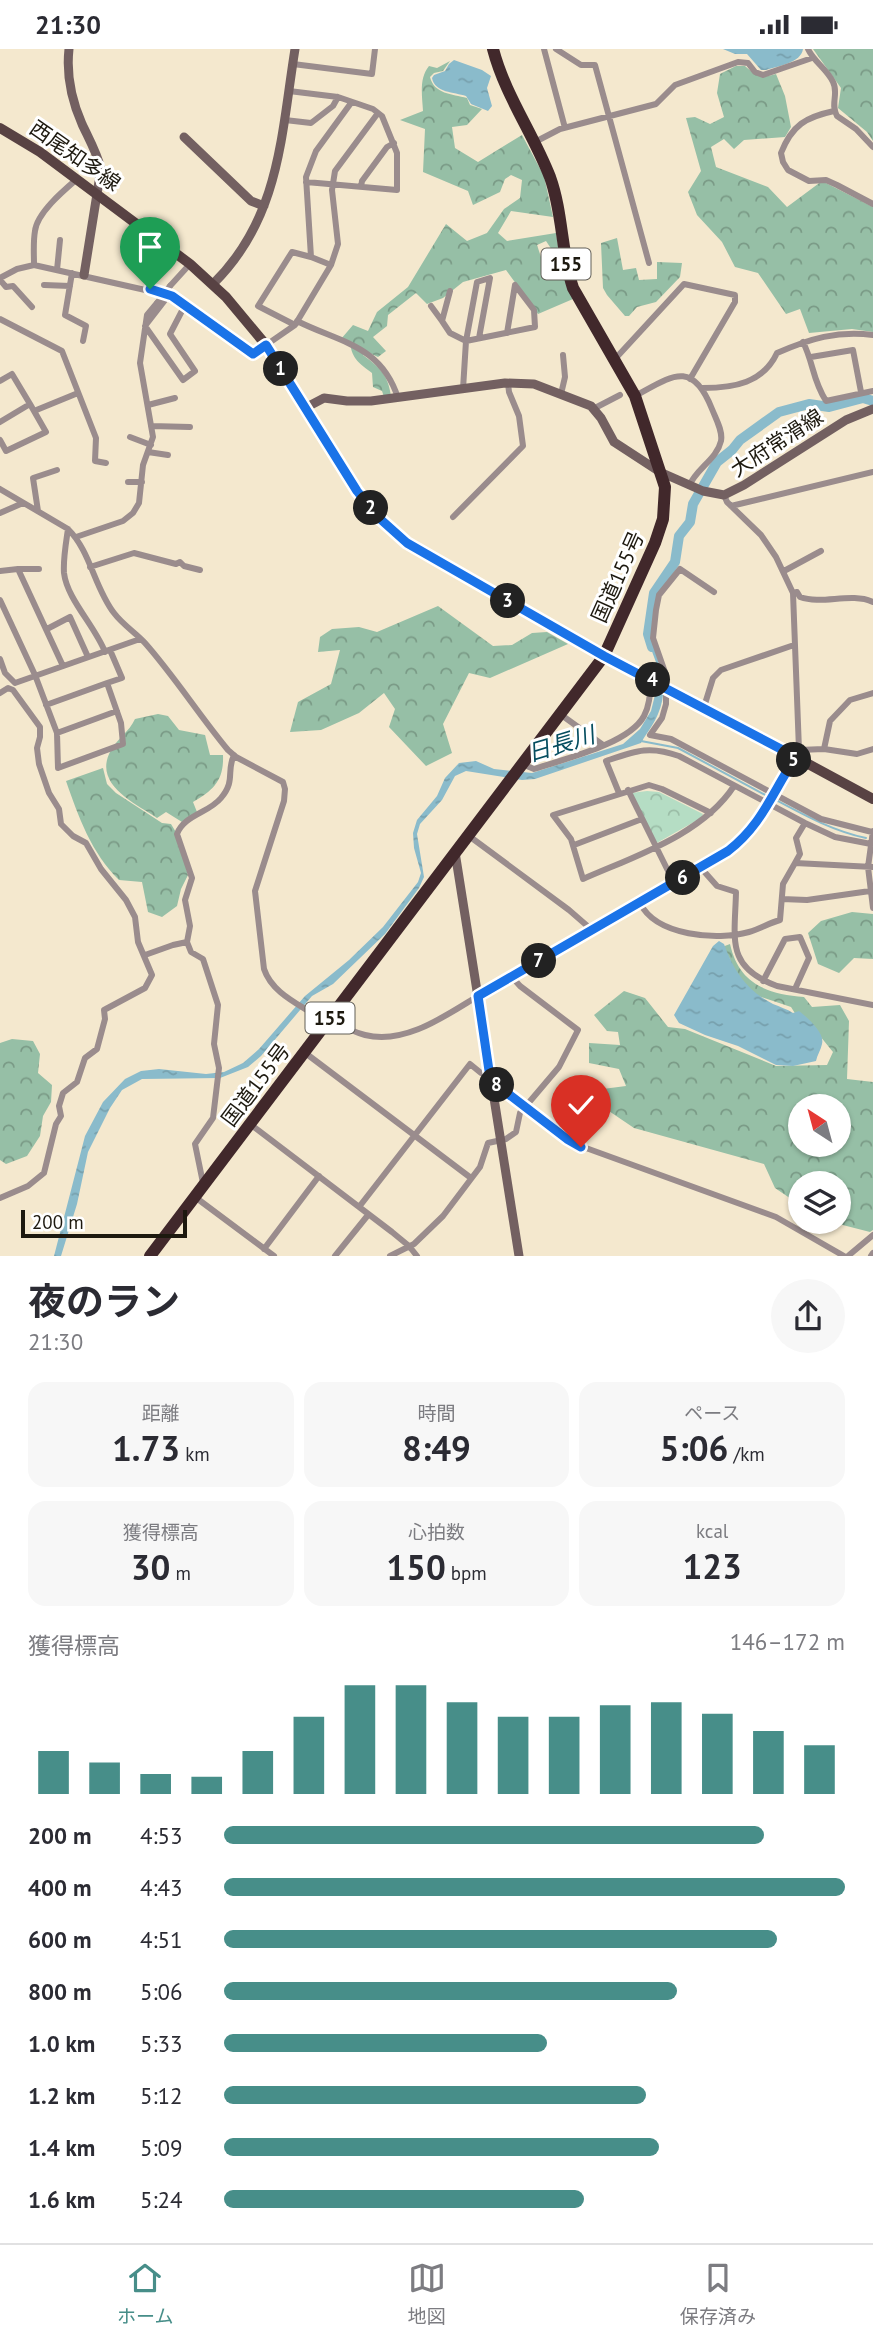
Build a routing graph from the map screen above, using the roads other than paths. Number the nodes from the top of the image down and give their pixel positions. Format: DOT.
graph roads {
  1 [pos="69,49"];
  2 [pos="295,49"];
  3 [pos="375,49"];
  4 [pos="493,49"];
  5 [pos="544,49"];
  6 [pos="556,49"];
  7 [pos="808,49"];
  8 [pos="812,58"];
  9 [pos="293,64"];
  10 [pos="289,91"];
  11 [pos="338,97"];
  12 [pos="351,103"];
  13 [pos="834,111"];
  14 [pos="378,113"];
  15 [pos="609,115"];
  16 [pos="285,120"];
  17 [pos="0,128"];
  18 [pos="565,128"];
  19 [pos="184,137"];
  20 [pos="394,143"];
  21 [pos="533,143"];
  22 [pos="873,147"];
  23 [pos="77,180"];
  24 [pos="306,182"];
  25 [pos="332,184"];
  26 [pos="361,187"];
  27 [pos="97,195"];
  28 [pos="873,203"];
  29 [pos="264,206"];
  30 [pos="60,240"];
  31 [pos="311,257"];
  32 [pos="649,263"];
  33 [pos="190,264"];
  34 [pos="34,265"];
  35 [pos="331,265"];
  36 [pos="57,270"];
  37 [pos="72,273"];
  38 [pos="84,275"];
  39 [pos="0,279"];
  40 [pos="213,284"];
  41 [pos="44,285"];
  42 [pos="69,286"];
  43 [pos="450,291"];
  44 [pos="169,295"];
  45 [pos="185,305"];
  46 [pos="431,306"];
  47 [pos="32,307"];
  48 [pos="0,319"];
  49 [pos="442,321"];
  50 [pos="296,323"];
  51 [pos="145,326"];
  52 [pos="507,333"];
  53 [pos="873,335"];
  54 [pos="479,338"];
  55 [pos="83,341"];
  56 [pos="466,341"];
  57 [pos="803,342"];
  58 [pos="266,345"];
  59 [pos="563,355"];
  60 [pos="811,357"];
  61 [pos="615,359"];
  62 [pos="690,379"];
  63 [pos="0,381"];
  64 [pos="508,383"];
  65 [pos="703,388"];
  66 [pos="463,389"];
  67 [pos="873,391"];
  68 [pos="861,392"];
  69 [pos="78,393"];
  70 [pos="561,394"];
  71 [pos="620,395"];
  72 [pos="635,396"];
  73 [pos="175,398"];
  74 [pos="398,398"];
  75 [pos="148,405"];
  76 [pos="32,408"];
  77 [pos="305,408"];
  78 [pos="593,409"];
  79 [pos="873,409"];
  80 [pos="0,422"];
  81 [pos="151,426"];
  82 [pos="190,427"];
  83 [pos="131,437"];
  84 [pos="0,440"];
  85 [pos="151,445"];
  86 [pos="148,453"];
  87 [pos="169,455"];
  88 [pos="106,463"];
  89 [pos="57,470"];
  90 [pos="660,472"];
  91 [pos="873,472"];
  92 [pos="128,482"];
  93 [pos="142,482"];
  94 [pos="696,488"];
  95 [pos="0,489"];
  96 [pos="724,495"];
  97 [pos="23,503"];
  98 [pos="731,506"];
  99 [pos="38,511"];
  100 [pos="0,513"];
  101 [pos="453,517"];
  102 [pos="68,529"];
  103 [pos="76,537"];
  104 [pos="821,551"];
  105 [pos="90,567"];
  106 [pos="18,569"];
  107 [pos="40,569"];
  108 [pos="200,570"];
  109 [pos="0,571"];
  110 [pos="783,572"];
  111 [pos="714,592"];
  112 [pos="793,593"];
  113 [pos="0,600"];
  114 [pos="873,602"];
  115 [pos="47,629"];
  116 [pos="140,639"];
  117 [pos="794,645"];
  118 [pos="107,651"];
  119 [pos="604,656"];
  120 [pos="88,657"];
  121 [pos="0,659"];
  122 [pos="63,666"];
  123 [pos="35,675"];
  124 [pos="652,679"];
  125 [pos="107,683"];
  126 [pos="666,687"];
  127 [pos="0,693"];
  128 [pos="873,693"];
  129 [pos="46,705"];
  130 [pos="704,707"];
  131 [pos="117,711"];
  132 [pos="560,714"];
  133 [pos="57,733"];
  134 [pos="603,745"];
  135 [pos="824,749"];
  136 [pos="873,749"];
  137 [pos="797,753"];
  138 [pos="234,755"];
  139 [pos="522,764"];
  140 [pos="734,786"];
  141 [pos="628,790"];
  142 [pos="619,793"];
  143 [pos="773,799"];
  144 [pos="873,799"];
  145 [pos="711,813"];
  146 [pos="642,819"];
  147 [pos="805,823"];
  148 [pos="468,835"];
  149 [pos="872,836"];
  150 [pos="573,845"];
  151 [pos="655,847"];
  152 [pos="455,852"];
  153 [pos="794,863"];
  154 [pos="702,867"];
  155 [pos="870,867"];
  156 [pos="674,883"];
  157 [pos="870,891"];
  158 [pos="782,899"];
  159 [pos="640,903"];
  160 [pos="873,908"];
  161 [pos="592,930"];
  162 [pos="735,935"];
  163 [pos="187,942"];
  164 [pos="145,955"];
  165 [pos="512,977"];
  166 [pos="764,981"];
  167 [pos="794,989"];
  168 [pos="478,996"];
  169 [pos="873,1005"];
  170 [pos="328,1021"];
  171 [pos="304,1052"];
  172 [pos="490,1072"];
  173 [pos="491,1084"];
  174 [pos="525,1106"];
  175 [pos="250,1124"];
  176 [pos="416,1136"];
  177 [pos="500,1140"];
  178 [pos="319,1176"];
  179 [pos="471,1178"];
  180 [pos="204,1185"];
  181 [pos="195,1197"];
  182 [pos="0,1198"];
  183 [pos="359,1207"];
  184 [pos="368,1215"];
  185 [pos="873,1235"];
  186 [pos="409,1246"];
  187 [pos="264,1249"];
  188 [pos="150,1256"];
  189 [pos="274,1256"];
  190 [pos="335,1256"];
  191 [pos="390,1256"];
  192 [pos="417,1256"];
  193 [pos="519,1256"];
  194 [pos="846,1256"];
  1 -- 27 [label="street"];
  2 -- 9 [label="street"];
  3 -- 9 [label="street"];
  4 -- 21 [label="highway, 国道155号 / 155"];
  5 -- 18 [label="street"];
  6 -- 15 [label="street"];
  7 -- 8 [label="street"];
  8 -- 13 [label="street"];
  8 -- 15 [label="street"];
  9 -- 10 [label="street"];
  10 -- 11 [label="street"];
  10 -- 16 [label="street"];
  11 -- 12 [label="street"];
  11 -- 16 [label="street"];
  12 -- 14 [label="street"];
  12 -- 24 [label="street"];
  13 -- 22 [label="street"];
  13 -- 28 [label="street"];
  14 -- 20 [label="street"];
  14 -- 25 [label="street"];
  15 -- 18 [label="street"];
  15 -- 32 [label="street"];
  16 -- 29 [label="street"];
  17 -- 23 [label="main road, 西尾知多線"];
  18 -- 21 [label="street"];
  19 -- 29 [label="street"];
  20 -- 26 [label="street"];
  20 -- 26 [label="street"];
  21 -- 61 [label="highway, 国道155号 / 155"];
  23 -- 27 [label="main road, 西尾知多線"];
  23 -- 34 [label="street"];
  24 -- 25 [label="street"];
  24 -- 31 [label="street"];
  25 -- 26 [label="street"];
  25 -- 35 [label="street"];
  27 -- 33 [label="main road, 西尾知多線"];
  27 -- 38 [label="street"];
  29 -- 40 [label="street"];
  30 -- 36 [label="street"];
  31 -- 35 [label="street"];
  31 -- 50 [label="street"];
  33 -- 40 [label="main road, 西尾知多線"];
  33 -- 51 [label="street, bridge"];
  34 -- 36 [label="street"];
  34 -- 39 [label="street"];
  35 -- 50 [label="street"];
  36 -- 37 [label="street"];
  37 -- 38 [label="street"];
  37 -- 42 [label="street"];
  38 -- 44 [label="street"];
  39 -- 47 [label="street"];
  40 -- 58 [label="main road, 西尾知多線"];
  41 -- 42 [label="street"];
  42 -- 55 [label="street"];
  43 -- 49 [label="street"];
  44 -- 45 [label="street"];
  44 -- 51 [label="street"];
  45 -- 51 [label="street"];
  45 -- 58 [label="street"];
  46 -- 49 [label="street"];
  48 -- 69 [label="street"];
  49 -- 56 [label="street"];
  50 -- 58 [label="street"];
  50 -- 74 [label="street"];
  51 -- 75 [label="street"];
  52 -- 52 [label="street"];
  52 -- 54 [label="street"];
  53 -- 57 [label="street"];
  54 -- 56 [label="street"];
  54 -- 56 [label="street"];
  56 -- 66 [label="street"];
  57 -- 60 [label="street"];
  57 -- 65 [label="street"];
  58 -- 77 [label="main road, 西尾知多線"];
  59 -- 70 [label="street"];
  60 -- 68 [label="street"];
  60 -- 68 [label="street"];
  61 -- 62 [label="street"];
  61 -- 72 [label="highway, 国道155号 / 155"];
  62 -- 65 [label="street"];
  62 -- 72 [label="street"];
  63 -- 76 [label="street"];
  64 -- 66 [label="street"];
  64 -- 70 [label="street"];
  64 -- 101 [label="street"];
  65 -- 94 [label="street"];
  66 -- 74 [label="street"];
  67 -- 68 [label="street"];
  69 -- 76 [label="street"];
  69 -- 88 [label="street"];
  70 -- 78 [label="street"];
  71 -- 78 [label="street"];
  72 -- 90 [label="highway, 国道155号 / 155"];
  73 -- 75 [label="street"];
  74 -- 77 [label="street"];
  75 -- 81 [label="street"];
  76 -- 80 [label="street"];
  76 -- 84 [label="street"];
  77 -- 119 [label="main road, 西尾知多線"];
  78 -- 90 [label="street, 大府常滑線"];
  79 -- 96 [label="street, 大府常滑線"];
  81 -- 82 [label="street"];
  81 -- 85 [label="street"];
  83 -- 85 [label="street"];
  85 -- 86 [label="street"];
  86 -- 87 [label="street"];
  86 -- 93 [label="street"];
  89 -- 99 [label="street"];
  90 -- 94 [label="street, 大府常滑線"];
  90 -- 119 [label="highway, 国道155号 / 155"];
  91 -- 98 [label="street"];
  92 -- 93 [label="street"];
  93 -- 103 [label="street"];
  94 -- 96 [label="street, 大府常滑線"];
  95 -- 97 [label="street"];
  96 -- 98 [label="street"];
  97 -- 99 [label="street"];
  97 -- 100 [label="street"];
  98 -- 110 [label="street"];
  99 -- 102 [label="street"];
  102 -- 103 [label="street"];
  102 -- 118 [label="street"];
  103 -- 105 [label="street"];
  104 -- 110 [label="street"];
  105 -- 108 [label="street"];
  105 -- 116 [label="street"];
  106 -- 107 [label="street"];
  106 -- 109 [label="street"];
  106 -- 115 [label="street"];
  110 -- 112 [label="street"];
  111 -- 126 [label="street"];
  112 -- 114 [label="street"];
  112 -- 117 [label="street"];
  113 -- 123 [label="street"];
  115 -- 120 [label="street"];
  115 -- 122 [label="street"];
  116 -- 118 [label="street"];
  116 -- 138 [label="street"];
  117 -- 130 [label="street"];
  117 -- 137 [label="street"];
  118 -- 120 [label="street"];
  118 -- 125 [label="street"];
  119 -- 124 [label="main road, 西尾知多線"];
  119 -- 132 [label="highway, 国道155号 / 155"];
  120 -- 122 [label="street"];
  121 -- 123 [label="street"];
  122 -- 123 [label="street"];
  123 -- 129 [label="street"];
  124 -- 126 [label="main road, 西尾知多線"];
  124 -- 134 [label="street"];
  125 -- 129 [label="street"];
  125 -- 131 [label="street"];
  126 -- 130 [label="main road, 西尾知多線"];
  126 -- 143 [label="street"];
  127 -- 164 [label="street"];
  128 -- 135 [label="street"];
  129 -- 133 [label="street"];
  130 -- 137 [label="main road, 西尾知多線"];
  131 -- 133 [label="street"];
  131 -- 133 [label="street"];
  132 -- 134 [label="street"];
  132 -- 139 [label="highway, 国道155号 / 155"];
  134 -- 139 [label="street"];
  135 -- 136 [label="street"];
  135 -- 137 [label="street"];
  137 -- 143 [label="street"];
  137 -- 144 [label="main road, 西尾知多線"];
  138 -- 163 [label="street"];
  138 -- 170 [label="street"];
  139 -- 148 [label="highway, 国道155号 / 155"];
  140 -- 142 [label="street"];
  140 -- 143 [label="street"];
  140 -- 145 [label="street"];
  141 -- 142 [label="street"];
  141 -- 145 [label="street"];
  141 -- 146 [label="street"];
  142 -- 150 [label="street"];
  143 -- 147 [label="street"];
  143 -- 149 [label="street"];
  143 -- 154 [label="street"];
  145 -- 151 [label="street"];
  146 -- 150 [label="street"];
  146 -- 151 [label="street"];
  147 -- 149 [label="street"];
  147 -- 153 [label="street"];
  148 -- 152 [label="highway, 国道155号 / 155"];
  148 -- 161 [label="street"];
  149 -- 155 [label="street"];
  150 -- 151 [label="street"];
  151 -- 156 [label="street"];
  152 -- 168 [label="street"];
  152 -- 170 [label="highway, 国道155号 / 155"];
  153 -- 155 [label="street"];
  153 -- 158 [label="street"];
  154 -- 156 [label="street"];
  154 -- 162 [label="street"];
  155 -- 157 [label="street"];
  156 -- 159 [label="street"];
  157 -- 158 [label="street"];
  157 -- 160 [label="street"];
  158 -- 162 [label="street"];
  159 -- 161 [label="street"];
  159 -- 162 [label="street"];
  161 -- 165 [label="street"];
  162 -- 166 [label="street"];
  163 -- 164 [label="street"];
  163 -- 180 [label="street"];
  164 -- 182 [label="street"];
  165 -- 168 [label="street"];
  165 -- 174 [label="street"];
  166 -- 167 [label="street"];
  166 -- 167 [label="street"];
  167 -- 169 [label="street"];
  168 -- 170 [label="street"];
  168 -- 172 [label="street"];
  170 -- 171 [label="highway, 国道155号 / 155"];
  171 -- 175 [label="highway, 国道155号 / 155"];
  171 -- 176 [label="street"];
  172 -- 173 [label="street"];
  172 -- 176 [label="street"];
  173 -- 174 [label="street"];
  173 -- 177 [label="street"];
  174 -- 177 [label="street"];
  174 -- 194 [label="street"];
  175 -- 178 [label="street"];
  175 -- 180 [label="highway, 国道155号 / 155"];
  176 -- 179 [label="street"];
  176 -- 183 [label="street"];
  177 -- 179 [label="street"];
  177 -- 193 [label="street"];
  178 -- 183 [label="street"];
  178 -- 187 [label="street"];
  179 -- 186 [label="street"];
  180 -- 181 [label="highway, 国道155号 / 155"];
  181 -- 187 [label="street"];
  181 -- 188 [label="highway, 国道155号 / 155"];
  183 -- 184 [label="street"];
  184 -- 186 [label="street"];
  184 -- 190 [label="street"];
  185 -- 194 [label="street"];
  186 -- 191 [label="street"];
  186 -- 192 [label="street"];
  187 -- 189 [label="street"];
}
